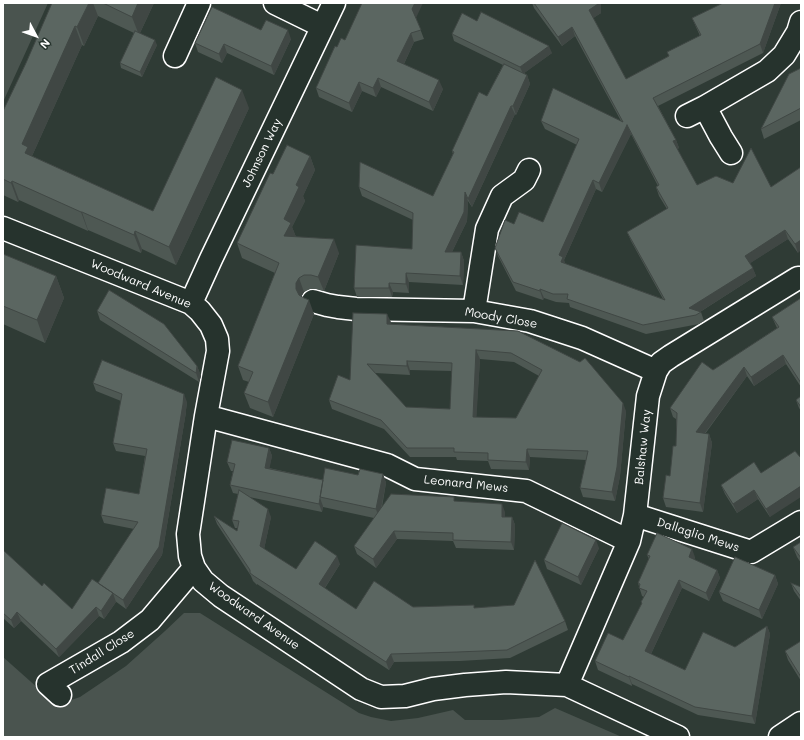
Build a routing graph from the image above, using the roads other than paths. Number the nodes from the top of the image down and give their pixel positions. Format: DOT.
graph roads {
  1 [pos="199,3"];
  2 [pos="275,3"];
  3 [pos="334,3"];
  4 [pos="801,22"];
  5 [pos="322,26"];
  6 [pos="175,56"];
  7 [pos="731,153"];
  8 [pos="530,170"];
  9 [pos="3,228"];
  10 [pos="801,278"];
  11 [pos="313,301"];
  12 [pos="191,303"];
  13 [pos="474,311"];
  14 [pos="656,371"];
  15 [pos="206,416"];
  16 [pos="635,515"];
  17 [pos="801,522"];
  18 [pos="629,541"];
  19 [pos="194,568"];
  20 [pos="568,685"];
  21 [pos="60,695"];
  22 [pos="801,723"];
  23 [pos="678,737"];
  24 [pos="780,737"];
  1 -- 6 [label="street"];
  2 -- 5 [label="street"];
  3 -- 5 [label="street, Johnson Way"];
  4 -- 7 [label="street"];
  5 -- 12 [label="street, Johnson Way"];
  8 -- 13 [label="street"];
  9 -- 12 [label="street, Woodward Avenue"];
  10 -- 14 [label="street, Balshaw Way"];
  11 -- 13 [label="street, Moody Close"];
  12 -- 15 [label="street, Woodward Avenue"];
  13 -- 14 [label="street, Moody Close"];
  14 -- 16 [label="street, Balshaw Way"];
  15 -- 18 [label="street, Leonard Mews"];
  15 -- 19 [label="street, Woodward Avenue"];
  16 -- 17 [label="street, Dallaglio Mews"];
  16 -- 18 [label="street, Balshaw Way"];
  18 -- 20 [label="street, Balshaw Way"];
  19 -- 20 [label="street, Woodward Avenue"];
  19 -- 21 [label="street, Tindall Close"];
  20 -- 23 [label="street, Woodward Avenue"];
  22 -- 24 [label="street"];
}
